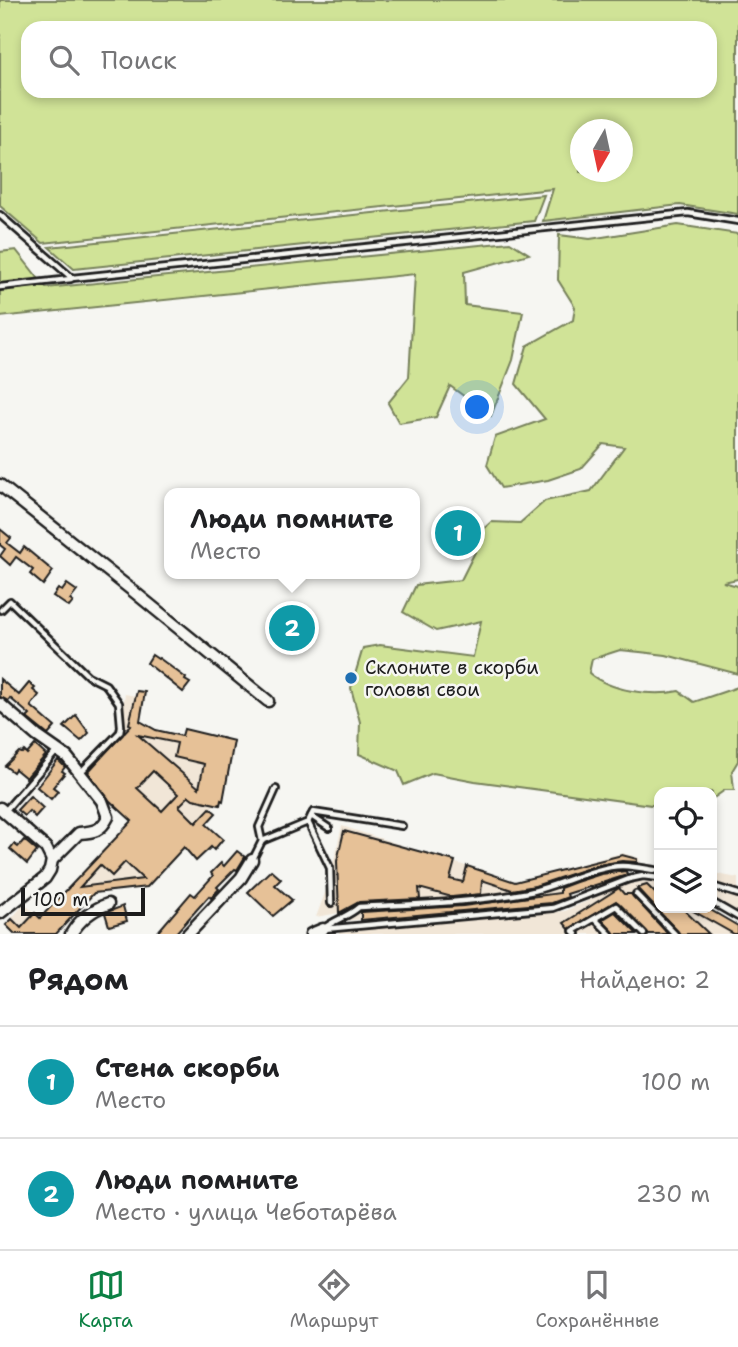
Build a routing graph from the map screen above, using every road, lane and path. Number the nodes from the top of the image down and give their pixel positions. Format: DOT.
graph roads {
  1 [pos="0,215"];
  2 [pos="738,221"];
  3 [pos="72,278"];
  4 [pos="0,287"];
  5 [pos="0,485"];
  6 [pos="1,610"];
  7 [pos="268,701"];
  8 [pos="0,704"];
  9 [pos="58,750"];
  10 [pos="80,773"];
  11 [pos="276,789"];
  12 [pos="2,810"];
  13 [pos="309,819"];
  14 [pos="402,826"];
  15 [pos="329,828"];
  16 [pos="262,841"];
  17 [pos="52,860"];
  18 [pos="252,860"];
  19 [pos="654,870"];
  20 [pos="654,877"];
  21 [pos="717,888"];
  22 [pos="636,894"];
  23 [pos="738,894"];
  24 [pos="331,903"];
  25 [pos="108,904"];
  26 [pos="717,905"];
  27 [pos="0,913"];
  28 [pos="738,917"];
  29 [pos="595,919"];
  30 [pos="323,929"];
  31 [pos="71,934"];
  32 [pos="188,934"];
  33 [pos="311,934"];
  34 [pos="576,934"];
  35 [pos="610,934"];
  36 [pos="644,934"];
  37 [pos="675,934"];
  1 -- 3 [label="lane"];
  2 -- 3 [label="lane"];
  3 -- 4 [label="lane"];
  5 -- 7 [label="street"];
  6 -- 10 [label="lane"];
  8 -- 9 [label="street"];
  9 -- 10 [label="street"];
  9 -- 12 [label="lane"];
  10 -- 17 [label="street"];
  11 -- 16 [label="lane"];
  12 -- 17 [label="street"];
  13 -- 14 [label="lane"];
  13 -- 15 [label="lane"];
  13 -- 16 [label="lane"];
  13 -- 24 [label="lane"];
  16 -- 18 [label="lane"];
  17 -- 27 [label="street"];
  18 -- 32 [label="street"];
  19 -- 30 [label="lane"];
  20 -- 30 [label="lane"];
  21 -- 23 [label="lane"];
  22 -- 37 [label="lane"];
  25 -- 31 [label="street"];
  26 -- 28 [label="lane"];
  29 -- 34 [label="lane"];
  29 -- 35 [label="lane"];
  29 -- 36 [label="lane"];
  30 -- 33 [label="street"];
}
